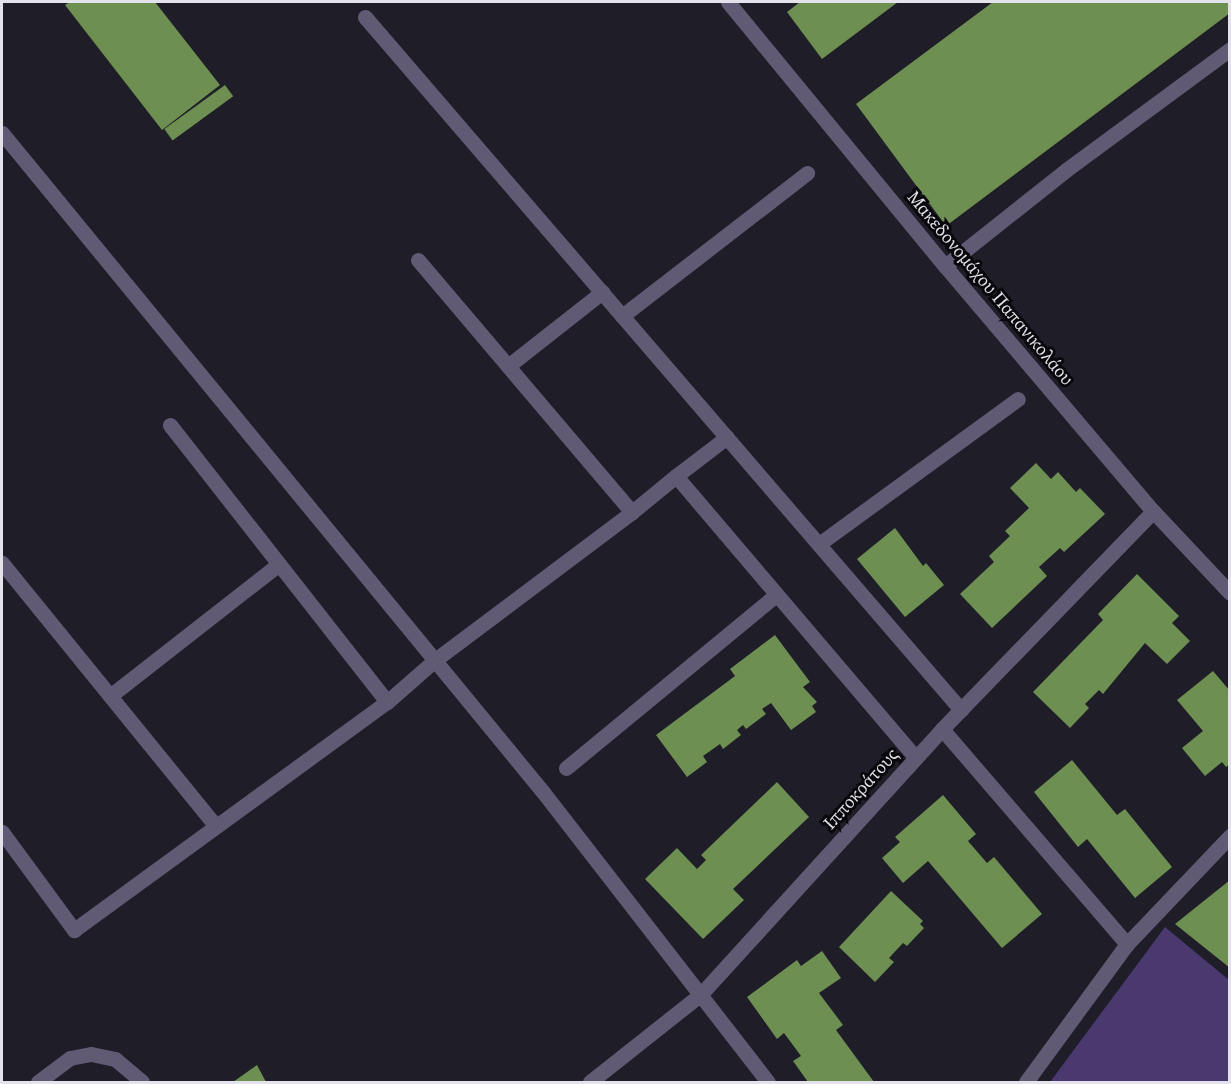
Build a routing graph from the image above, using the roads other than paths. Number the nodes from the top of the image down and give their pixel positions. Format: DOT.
graph roads {
  1 [pos="728,2"];
  2 [pos="365,17"];
  3 [pos="1230,49"];
  4 [pos="2,133"];
  5 [pos="807,173"];
  6 [pos="418,260"];
  7 [pos="945,267"];
  8 [pos="602,292"];
  9 [pos="622,316"];
  10 [pos="508,366"];
  11 [pos="1018,399"];
  12 [pos="170,425"];
  13 [pos="727,437"];
  14 [pos="676,476"];
  15 [pos="1153,511"];
  16 [pos="632,512"];
  17 [pos="819,544"];
  18 [pos="2,563"];
  19 [pos="279,564"];
  20 [pos="1230,593"];
  21 [pos="776,595"];
  22 [pos="435,660"];
  23 [pos="110,696"];
  24 [pos="387,702"];
  25 [pos="961,710"];
  26 [pos="942,729"];
  27 [pos="916,758"];
  28 [pos="566,768"];
  29 [pos="216,826"];
  30 [pos="2,832"];
  31 [pos="1230,836"];
  32 [pos="1128,944"];
  33 [pos="701,994"];
  34 [pos="38,1083"];
  35 [pos="142,1083"];
  36 [pos="590,1083"];
  37 [pos="768,1083"];
  38 [pos="1026,1083"];
  1 -- 7 [label="street, Μακεδονομάχου Παπανικολάου"];
  2 -- 8 [label="street"];
  3 -- 7 [label="street"];
  4 -- 22 [label="street"];
  5 -- 9 [label="street"];
  6 -- 10 [label="street"];
  7 -- 15 [label="street, Μακεδονομάχου Παπανικολάου"];
  8 -- 9 [label="street"];
  8 -- 10 [label="street"];
  9 -- 13 [label="street"];
  10 -- 16 [label="street"];
  11 -- 17 [label="street"];
  12 -- 19 [label="street"];
  13 -- 14 [label="street"];
  13 -- 17 [label="street"];
  14 -- 16 [label="street"];
  14 -- 21 [label="street"];
  15 -- 20 [label="street, Μακεδονομάχου Παπανικολάου"];
  15 -- 25 [label="street, Ιπποκράτους"];
  16 -- 22 [label="street"];
  17 -- 25 [label="street"];
  18 -- 23 [label="street"];
  19 -- 23 [label="street"];
  19 -- 24 [label="street"];
  21 -- 27 [label="street"];
  21 -- 28 [label="street"];
  22 -- 24 [label="street"];
  22 -- 33 [label="street"];
  23 -- 29 [label="street"];
  24 -- 29 [label="street"];
  25 -- 26 [label="street, Ιπποκράτους"];
  26 -- 27 [label="street, Ιπποκράτους"];
  26 -- 32 [label="street"];
  27 -- 33 [label="street, Ιπποκράτους"];
  29 -- 30 [label="street"];
  31 -- 32 [label="street"];
  32 -- 38 [label="street"];
  33 -- 36 [label="street, Ιπποκράτους"];
  33 -- 37 [label="street"];
  34 -- 35 [label="street"];
}
